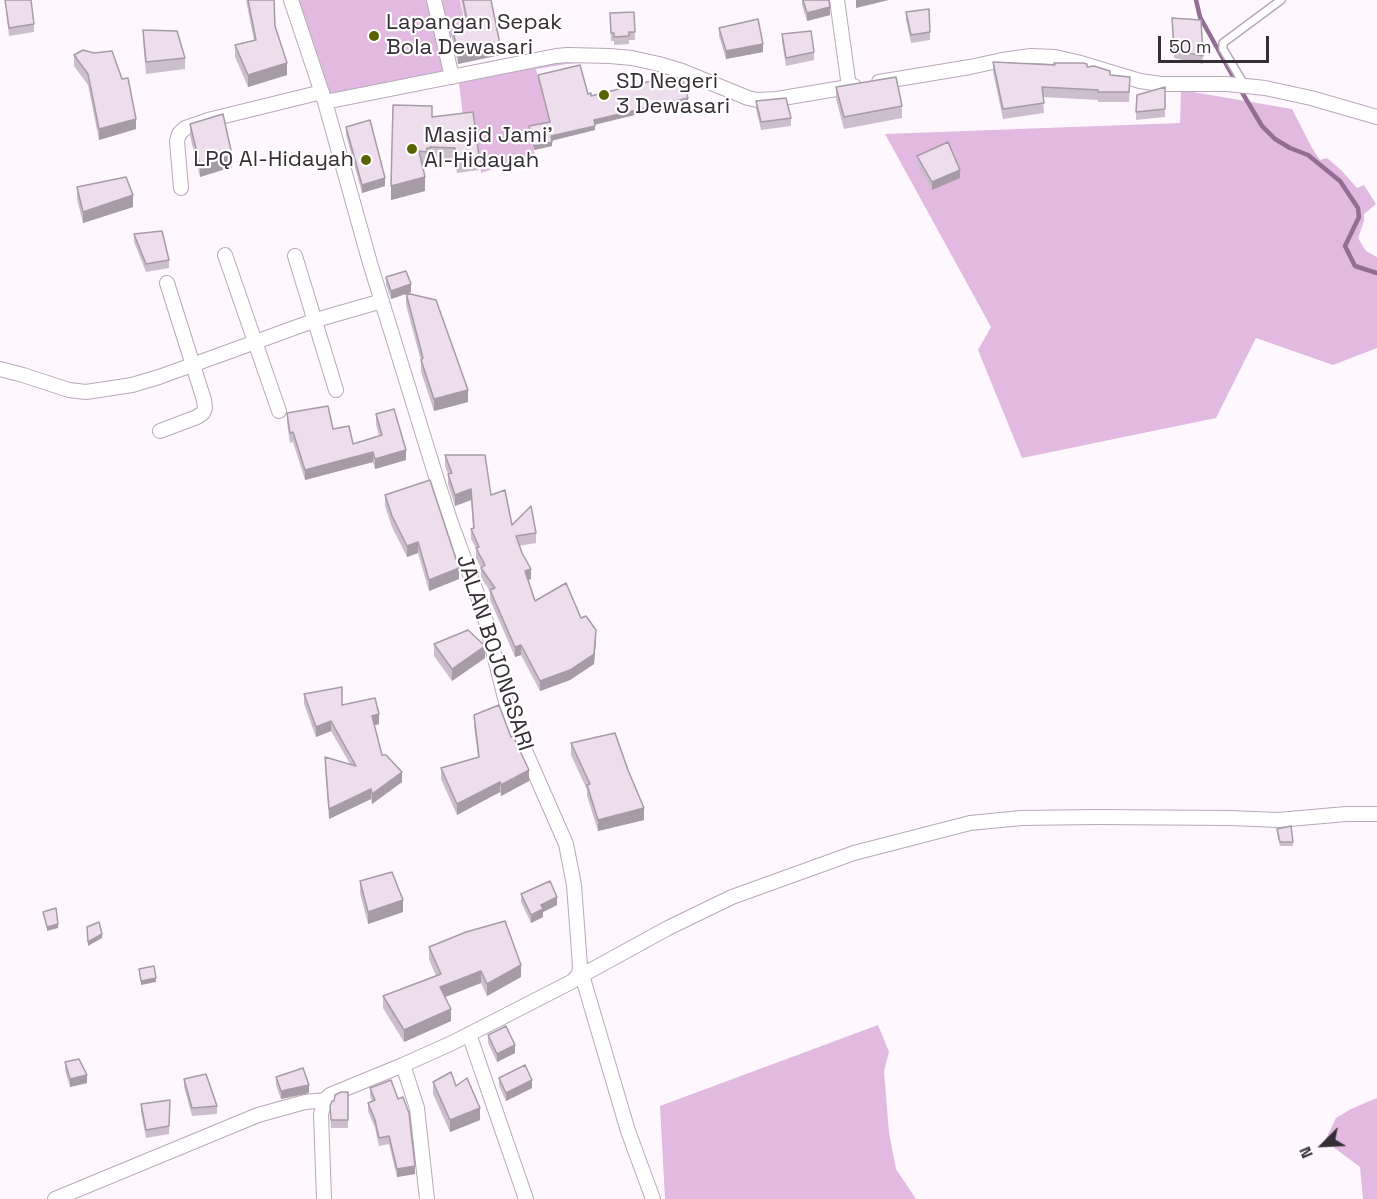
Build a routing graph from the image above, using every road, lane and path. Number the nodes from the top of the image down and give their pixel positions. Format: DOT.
graph roads {
  1 [pos="291,0"];
  2 [pos="434,0"];
  3 [pos="837,0"];
  4 [pos="1281,0"];
  5 [pos="452,77"];
  6 [pos="1245,86"];
  7 [pos="849,87"];
  8 [pos="323,97"];
  9 [pos="1377,117"];
  10 [pos="181,188"];
  11 [pos="225,255"];
  12 [pos="295,256"];
  13 [pos="167,283"];
  14 [pos="382,301"];
  15 [pos="316,320"];
  16 [pos="256,342"];
  17 [pos="192,365"];
  18 [pos="0,369"];
  19 [pos="336,390"];
  20 [pos="279,411"];
  21 [pos="160,431"];
  22 [pos="1377,814"];
  23 [pos="580,974"];
  24 [pos="469,1034"];
  25 [pos="403,1065"];
  26 [pos="325,1100"];
  27 [pos="55,1199"];
  28 [pos="324,1199"];
  29 [pos="427,1199"];
  30 [pos="526,1199"];
  31 [pos="653,1199"];
  1 -- 8 [label="street, JALAN BOJONGSARI"];
  2 -- 5 [label="street"];
  3 -- 7 [label="street"];
  4 -- 6 [label="lane"];
  5 -- 7 [label="street"];
  5 -- 8 [label="street"];
  6 -- 7 [label="street"];
  6 -- 9 [label="street"];
  8 -- 10 [label="street"];
  8 -- 14 [label="street, JALAN BOJONGSARI"];
  11 -- 16 [label="street"];
  12 -- 15 [label="street"];
  13 -- 17 [label="street"];
  14 -- 15 [label="street"];
  14 -- 23 [label="street, JALAN BOJONGSARI"];
  15 -- 16 [label="street"];
  15 -- 19 [label="street"];
  16 -- 17 [label="street"];
  16 -- 20 [label="street"];
  17 -- 18 [label="street"];
  17 -- 21 [label="street"];
  22 -- 23 [label="street"];
  23 -- 24 [label="street"];
  23 -- 31 [label="street, JALAN BOJONGSARI"];
  24 -- 25 [label="street"];
  24 -- 30 [label="street"];
  25 -- 26 [label="street"];
  25 -- 29 [label="street"];
  26 -- 27 [label="street"];
  26 -- 28 [label="street"];
}
